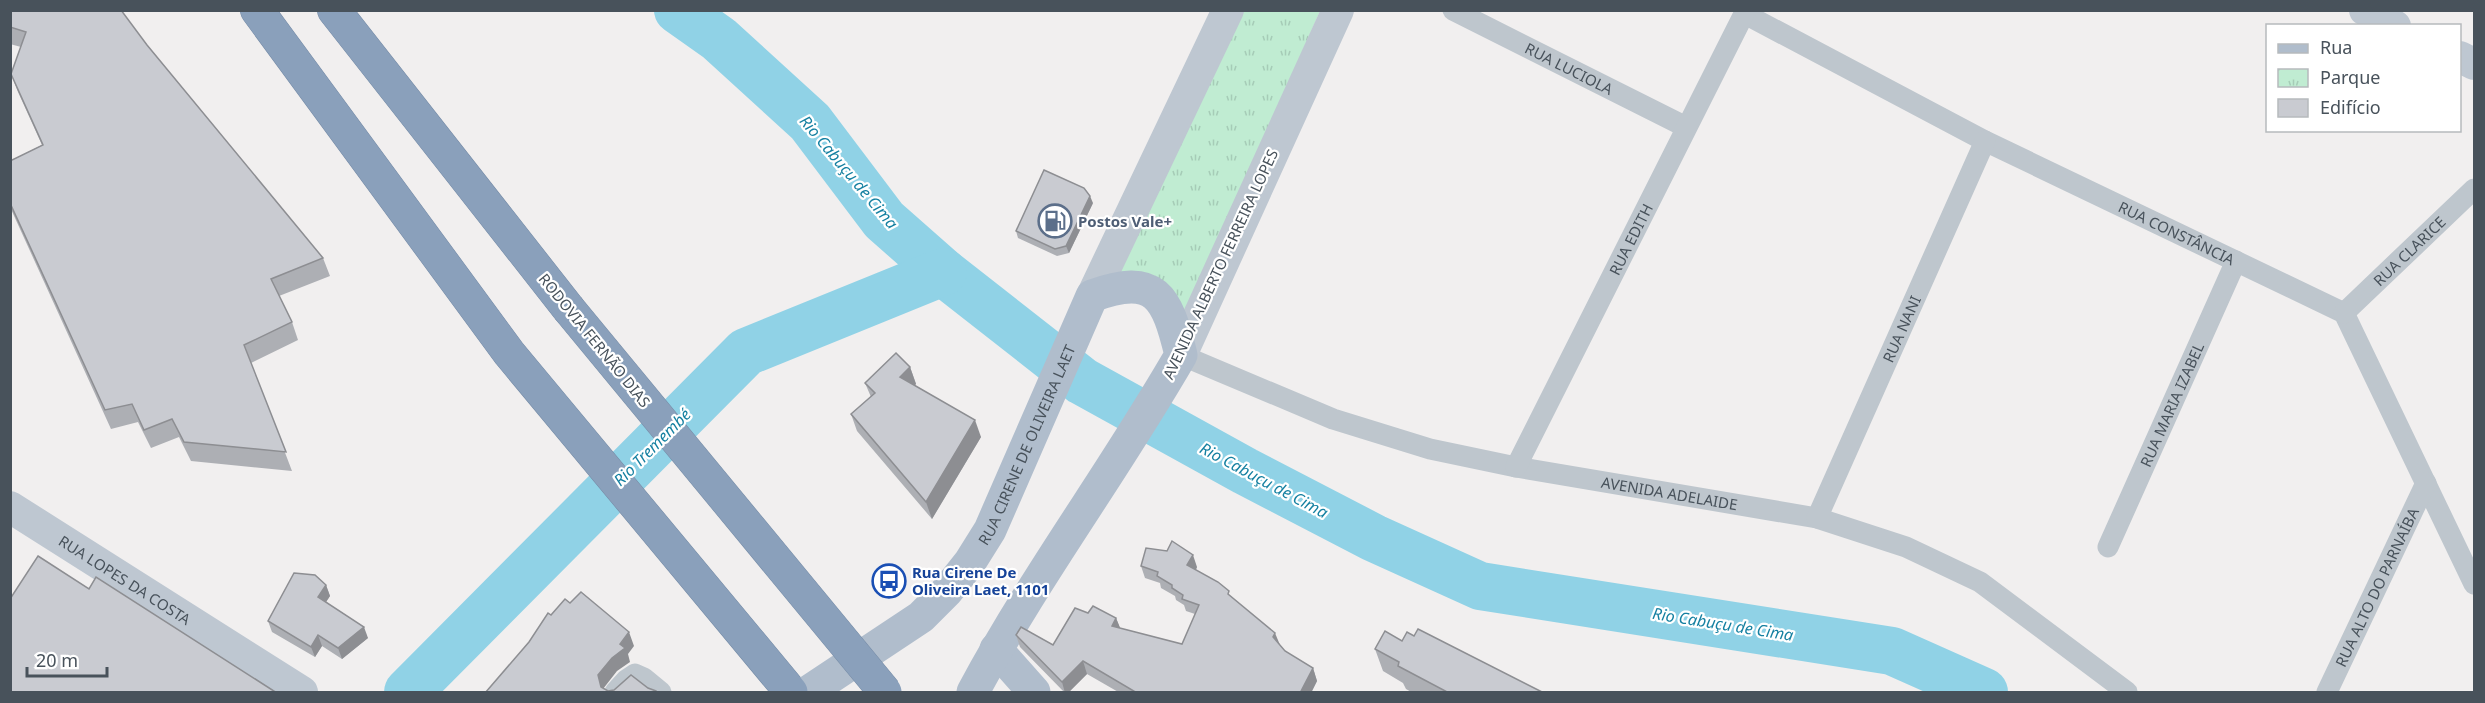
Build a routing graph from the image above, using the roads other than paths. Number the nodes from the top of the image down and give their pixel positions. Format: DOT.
graph roads {
  1 [pos="257,10"];
  2 [pos="334,10"];
  3 [pos="1227,10"];
  4 [pos="1338,10"];
  5 [pos="1453,10"];
  6 [pos="2365,10"];
  7 [pos="1745,12"];
  8 [pos="2391,24"];
  9 [pos="2461,57"];
  10 [pos="2475,64"];
  11 [pos="1686,127"];
  12 [pos="1985,141"];
  13 [pos="2475,189"];
  14 [pos="2236,261"];
  15 [pos="1087,308"];
  16 [pos="2344,313"];
  17 [pos="1176,364"];
  18 [pos="1516,467"];
  19 [pos="2426,483"];
  20 [pos="10,507"];
  21 [pos="1816,518"];
  22 [pos="2108,547"];
  23 [pos="2475,584"];
  24 [pos="996,649"];
  25 [pos="302,693"];
  26 [pos="615,693"];
  27 [pos="661,693"];
  28 [pos="791,693"];
  29 [pos="808,693"];
  30 [pos="885,693"];
  31 [pos="973,693"];
  32 [pos="1034,693"];
  33 [pos="2127,693"];
  34 [pos="2327,693"];
  1 -- 28 [label="highway"];
  2 -- 30 [label="highway, RODOVIA FERNÃO DIAS, bridge"];
  3 -- 15 [label="main road"];
  4 -- 17 [label="main road, AVENIDA ALBERTO FERREIRA LOPES"];
  5 -- 11 [label="street, RUA LUCIOLA"];
  6 -- 8 [label="main road"];
  7 -- 11 [label="street, RUA EDITH"];
  7 -- 12 [label="street, RUA CONSTÂNCIA"];
  9 -- 10 [label="main road"];
  11 -- 18 [label="street, RUA EDITH"];
  12 -- 14 [label="street, RUA CONSTÂNCIA"];
  12 -- 21 [label="street, RUA NANI"];
  13 -- 16 [label="street, RUA CLARICE"];
  14 -- 16 [label="street, RUA CONSTÂNCIA"];
  14 -- 22 [label="street, RUA MARIA IZABEL"];
  15 -- 17 [label="main road"];
  15 -- 29 [label="main road, RUA CIRENE DE OLIVEIRA LAET"];
  16 -- 19 [label="street"];
  17 -- 18 [label="street, AVENIDA ADELAIDE"];
  17 -- 24 [label="main road, AVENIDA ALBERTO FERREIRA LOPES"];
  18 -- 21 [label="street, AVENIDA ADELAIDE"];
  19 -- 23 [label="street"];
  19 -- 34 [label="street, RUA ALTO DO PARNAÍBA"];
  20 -- 25 [label="main road, RUA LOPES DA COSTA"];
  21 -- 33 [label="street, AVENIDA ADELAIDE"];
  24 -- 31 [label="main road, AVENIDA ALBERTO FERREIRA LOPES"];
  24 -- 32 [label="main road"];
  26 -- 27 [label="street"];
}
